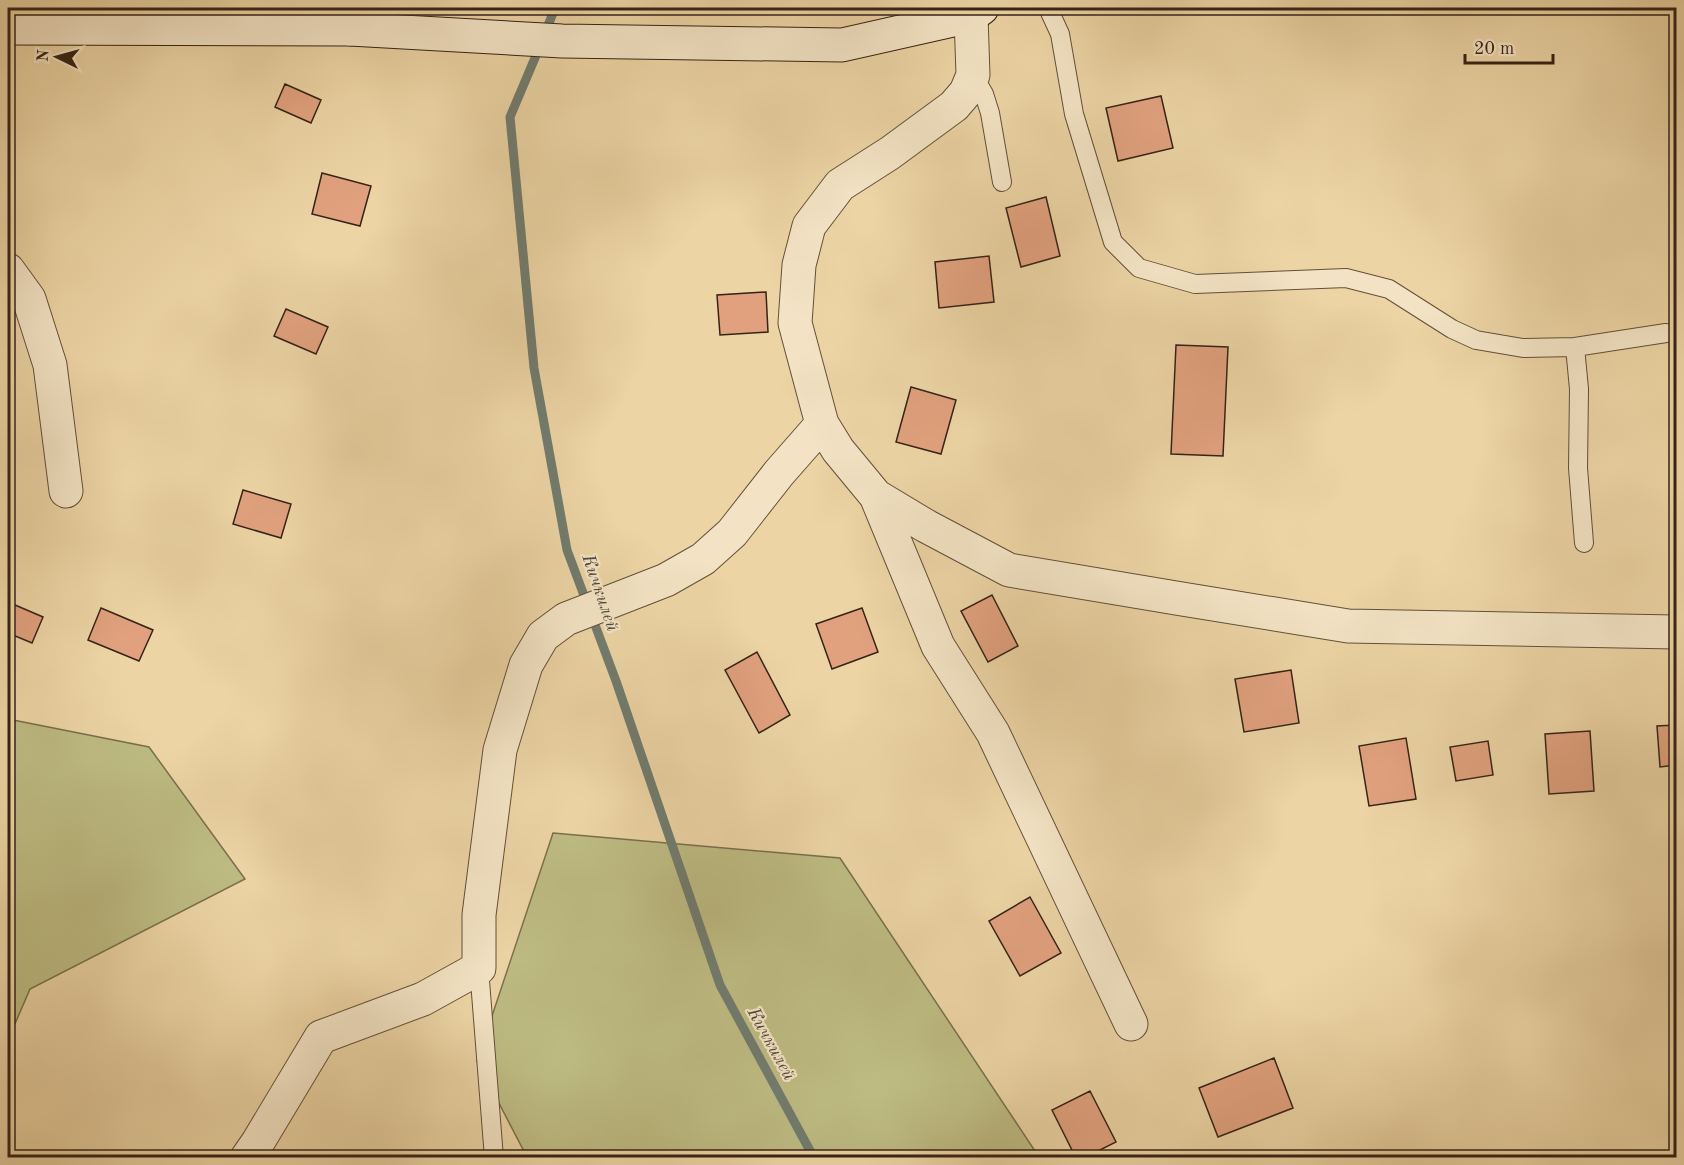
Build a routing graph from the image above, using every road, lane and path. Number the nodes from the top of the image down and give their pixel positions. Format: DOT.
graph roads {
  1 [pos="1048,8"];
  2 [pos="976,12"];
  3 [pos="355,18"];
  4 [pos="8,28"];
  5 [pos="973,75"];
  6 [pos="1002,182"];
  7 [pos="8,270"];
  8 [pos="1666,333"];
  9 [pos="1575,347"];
  10 [pos="822,424"];
  11 [pos="66,491"];
  12 [pos="876,496"];
  13 [pos="1584,543"];
  14 [pos="1677,632"];
  15 [pos="479,968"];
  16 [pos="1131,1024"];
  17 [pos="247,1158"];
  18 [pos="494,1158"];
  1 -- 9 [label="lane"];
  2 -- 3 [label="street"];
  2 -- 5 [label="street"];
  3 -- 4 [label="street"];
  5 -- 6 [label="lane"];
  5 -- 10 [label="street"];
  7 -- 11 [label="street"];
  8 -- 9 [label="lane"];
  9 -- 13 [label="lane"];
  10 -- 12 [label="street"];
  10 -- 15 [label="street"];
  12 -- 14 [label="street"];
  12 -- 16 [label="street"];
  15 -- 17 [label="street"];
  15 -- 18 [label="lane"];
}
